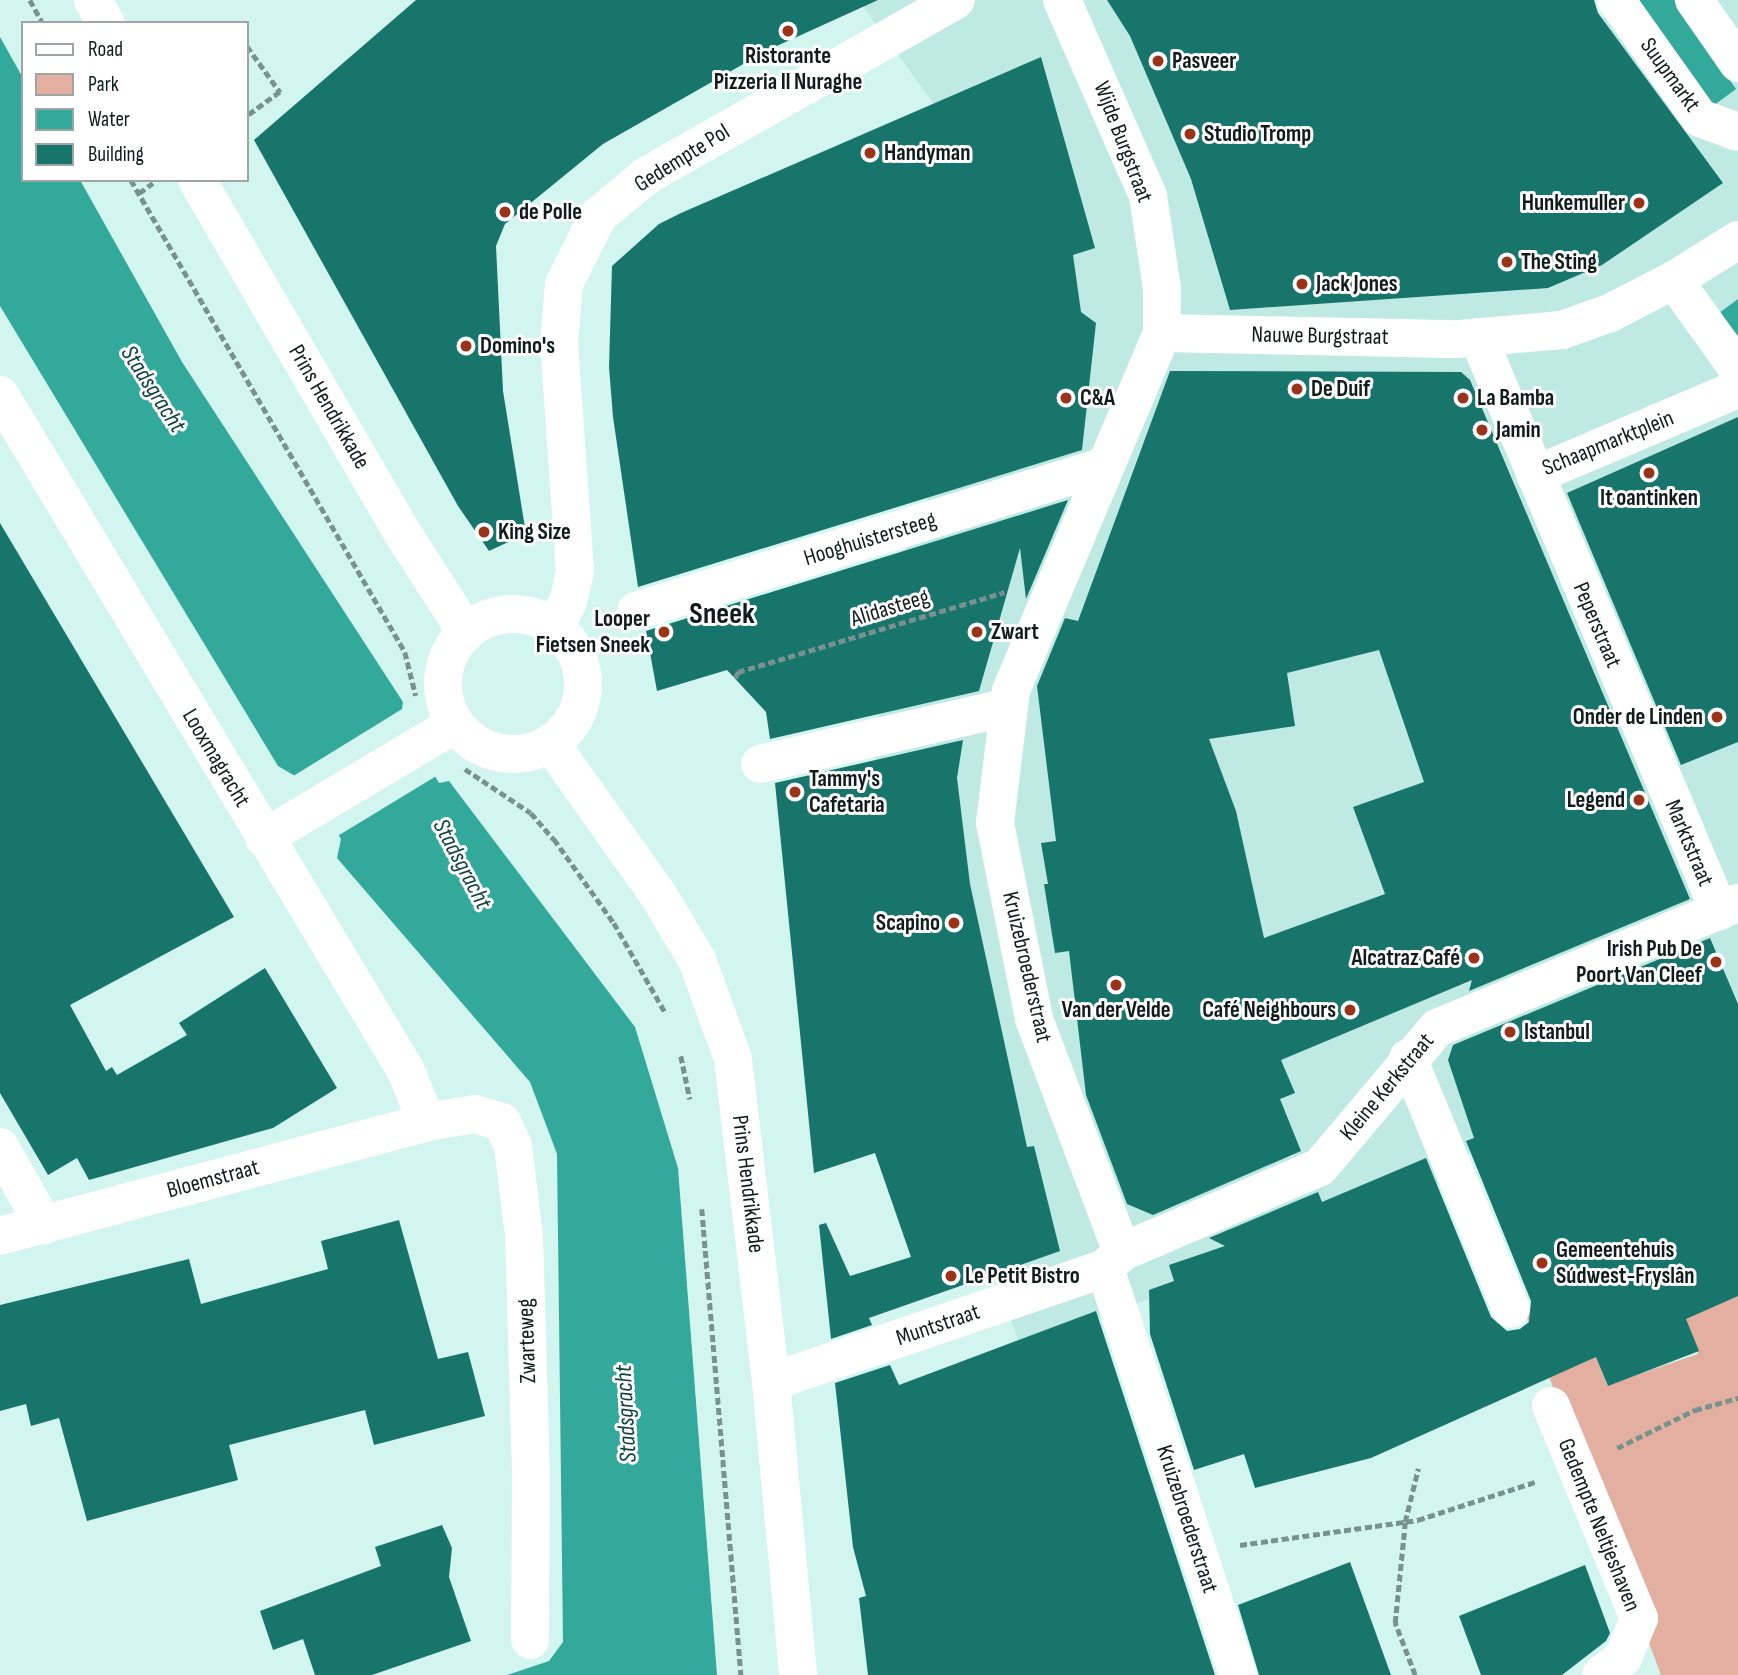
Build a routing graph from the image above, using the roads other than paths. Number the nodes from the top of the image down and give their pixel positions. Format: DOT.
graph roads {
  1 [pos="93,0"];
  2 [pos="956,0"];
  3 [pos="1062,0"];
  4 [pos="1616,0"];
  5 [pos="1694,0"];
  6 [pos="105,21"];
  7 [pos="1738,63"];
  8 [pos="1738,132"];
  9 [pos="198,182"];
  10 [pos="1738,240"];
  11 [pos="1674,280"];
  12 [pos="1162,333"];
  13 [pos="1478,337"];
  14 [pos="1738,369"];
  15 [pos="1738,389"];
  16 [pos="0,396"];
  17 [pos="1104,466"];
  18 [pos="1535,475"];
  19 [pos="636,611"];
  20 [pos="555,627"];
  21 [pos="466,632"];
  22 [pos="1008,707"];
  23 [pos="439,732"];
  24 [pos="551,744"];
  25 [pos="760,764"];
  26 [pos="1660,775"];
  27 [pos="264,838"];
  28 [pos="1728,907"];
  29 [pos="1408,1058"];
  30 [pos="427,1122"];
  31 [pos="0,1147"];
  32 [pos="44,1224"];
  33 [pos="0,1236"];
  34 [pos="1113,1260"];
  35 [pos="1511,1309"];
  36 [pos="771,1382"];
  37 [pos="1551,1406"];
  38 [pos="530,1640"];
  39 [pos="798,1675"];
  40 [pos="1238,1675"];
  41 [pos="1601,1675"];
  1 -- 6 [label="street"];
  2 -- 20 [label="street, Gedempte Pol"];
  3 -- 12 [label="street, Wijde Burgstraat"];
  4 -- 8 [label="street, Suupmarkt"];
  5 -- 7 [label="street"];
  9 -- 21 [label="street, Prins Hendrikkade"];
  10 -- 11 [label="street"];
  11 -- 13 [label="street"];
  11 -- 14 [label="street"];
  12 -- 13 [label="street, Nauwe Burgstraat"];
  12 -- 17 [label="street, Kruizebroederstraat"];
  13 -- 18 [label="street, Schaapmarktplein"];
  15 -- 18 [label="street, Schaapmarktplein"];
  16 -- 27 [label="street, Looxmagracht"];
  17 -- 19 [label="street, Hooghuistersteeg"];
  17 -- 22 [label="street, Kruizebroederstraat"];
  18 -- 26 [label="street, Peperstraat"];
  20 -- 21 [label="street"];
  20 -- 24 [label="street"];
  21 -- 23 [label="street"];
  22 -- 25 [label="street"];
  22 -- 34 [label="street, Kruizebroederstraat"];
  23 -- 24 [label="street"];
  23 -- 27 [label="street"];
  24 -- 36 [label="street, Prins Hendrikkade"];
  26 -- 28 [label="street, Marktstraat"];
  27 -- 30 [label="street, Looxmagracht"];
  28 -- 29 [label="street, Kleine Kerkstraat"];
  29 -- 34 [label="street, Kleine Kerkstraat"];
  29 -- 35 [label="street"];
  30 -- 32 [label="street, Bloemstraat"];
  30 -- 38 [label="street, Zwarteweg"];
  31 -- 32 [label="street"];
  32 -- 33 [label="street, Bloemstraat"];
  34 -- 36 [label="street, Muntstraat"];
  34 -- 40 [label="street, Kruizebroederstraat"];
  36 -- 39 [label="street, Prins Hendrikkade"];
  37 -- 41 [label="street, Gedempte Neltjeshaven"];
}
